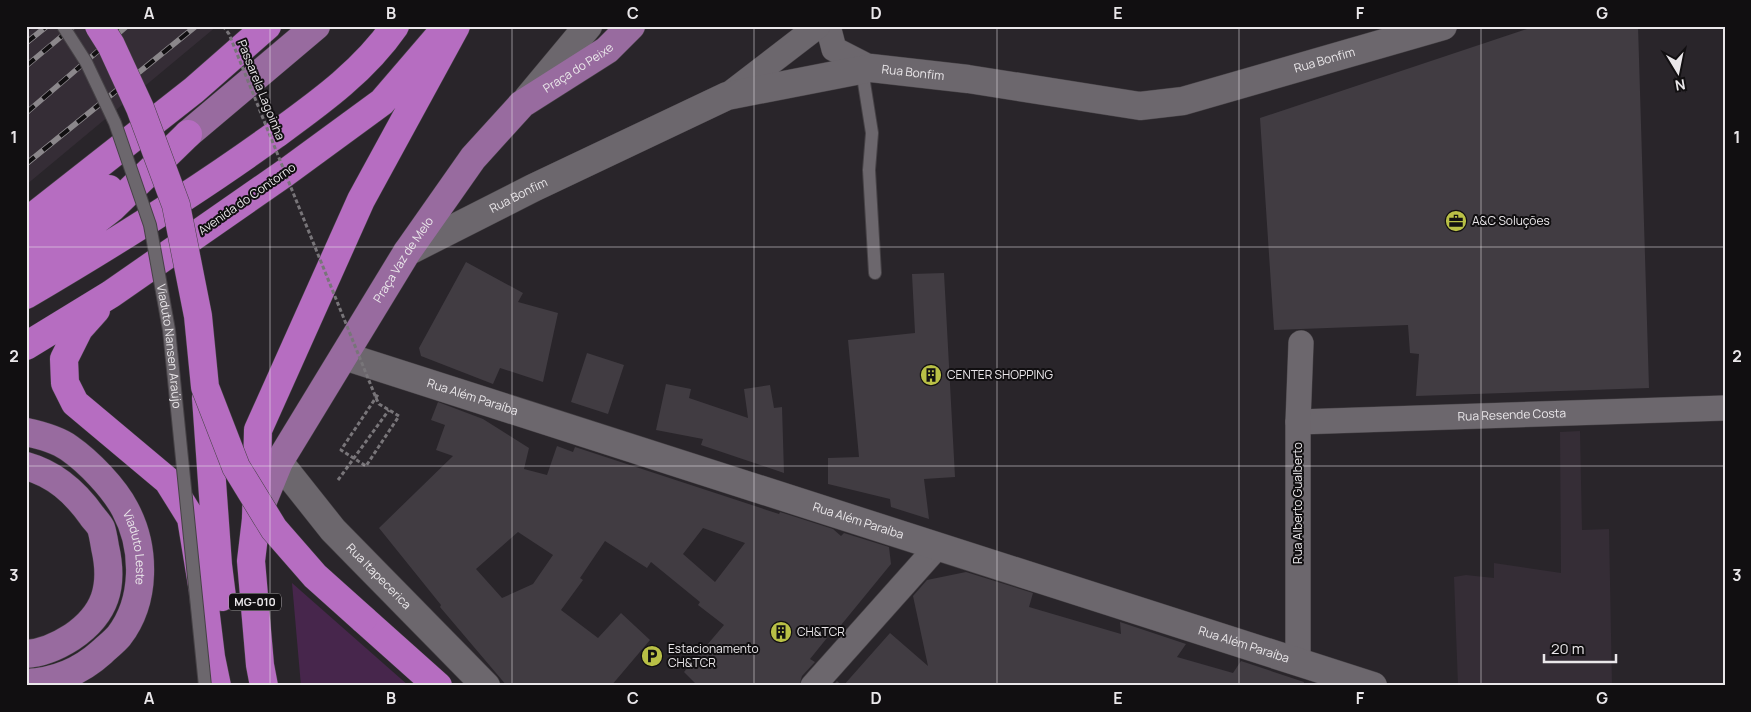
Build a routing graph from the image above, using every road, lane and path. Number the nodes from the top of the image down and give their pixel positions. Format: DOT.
graph roads {
  1 [pos="63,26"];
  2 [pos="98,26"];
  3 [pos="223,26"];
  4 [pos="268,26"];
  5 [pos="316,26"];
  6 [pos="395,26"];
  7 [pos="446,26"];
  8 [pos="456,26"];
  9 [pos="588,26"];
  10 [pos="631,26"];
  11 [pos="818,26"];
  12 [pos="828,26"];
  13 [pos="1443,26"];
  14 [pos="867,69"];
  15 [pos="727,96"];
  16 [pos="522,104"];
  17 [pos="188,134"];
  18 [pos="26,222"];
  19 [pos="26,246"];
  20 [pos="408,252"];
  21 [pos="26,272"];
  22 [pos="875,274"];
  23 [pos="110,294"];
  24 [pos="26,295"];
  25 [pos="1301,343"];
  26 [pos="26,346"];
  27 [pos="344,356"];
  28 [pos="205,387"];
  29 [pos="381,390"];
  30 [pos="376,398"];
  31 [pos="1725,408"];
  32 [pos="389,410"];
  33 [pos="1298,422"];
  34 [pos="26,432"];
  35 [pos="354,457"];
  36 [pos="279,462"];
  37 [pos="26,466"];
  38 [pos="338,480"];
  39 [pos="256,519"];
  40 [pos="937,547"];
  41 [pos="26,654"];
  42 [pos="1298,663"];
  43 [pos="26,683"];
  44 [pos="205,686"];
  45 [pos="217,686"];
  46 [pos="234,686"];
  47 [pos="264,686"];
  48 [pos="438,686"];
  49 [pos="486,686"];
  50 [pos="813,686"];
  51 [pos="1373,686"];
  1 -- 44 [label="lane, Viaduto Nansen Araújo, bridge"];
  2 -- 28 [label="highway, bridge"];
  3 -- 30 [label="path, Passarela Lagoinha, bridge"];
  4 -- 18 [label="highway"];
  5 -- 17 [label="main road"];
  6 -- 24 [label="highway"];
  7 -- 23 [label="highway, Avenida do Contorno"];
  8 -- 39 [label="highway"];
  9 -- 16 [label="street, Praça Vaz de Melo"];
  10 -- 16 [label="main road, Praça do Peixe"];
  11 -- 15 [label="street"];
  12 -- 14 [label="street"];
  13 -- 14 [label="street, Rua Bonfim"];
  14 -- 15 [label="street, Rua Bonfim"];
  14 -- 22 [label="lane"];
  15 -- 20 [label="street, Rua Bonfim"];
  16 -- 20 [label="main road, Praça Vaz de Melo"];
  17 -- 19 [label="highway"];
  17 -- 21 [label="highway"];
  20 -- 27 [label="main road, Praça Vaz de Melo"];
  23 -- 26 [label="highway, Avenida do Contorno"];
  23 -- 45 [label="highway"];
  25 -- 33 [label="street, Rua Alberto Gualberto"];
  27 -- 36 [label="main road, Praça Vaz de Melo"];
  27 -- 40 [label="street, Rua Além Paraíba"];
  28 -- 46 [label="highway, bridge"];
  28 -- 48 [label="highway, bridge"];
  29 -- 30 [label="path"];
  30 -- 32 [label="path"];
  30 -- 35 [label="path"];
  31 -- 33 [label="street, Rua Resende Costa"];
  32 -- 35 [label="path"];
  32 -- 35 [label="path"];
  33 -- 42 [label="street, Rua Alberto Gualberto"];
  34 -- 43 [label="main road, Viaduto Leste"];
  35 -- 38 [label="path"];
  36 -- 39 [label="main road, Praça Vaz de Melo"];
  36 -- 49 [label="street, Rua Itapecerica"];
  37 -- 41 [label="main road, Viaduto Leste"];
  39 -- 47 [label="highway, MG-010"];
  40 -- 42 [label="street, Rua Além Paraíba"];
  40 -- 50 [label="street"];
  42 -- 51 [label="street, Rua Além Paraíba"];
}
